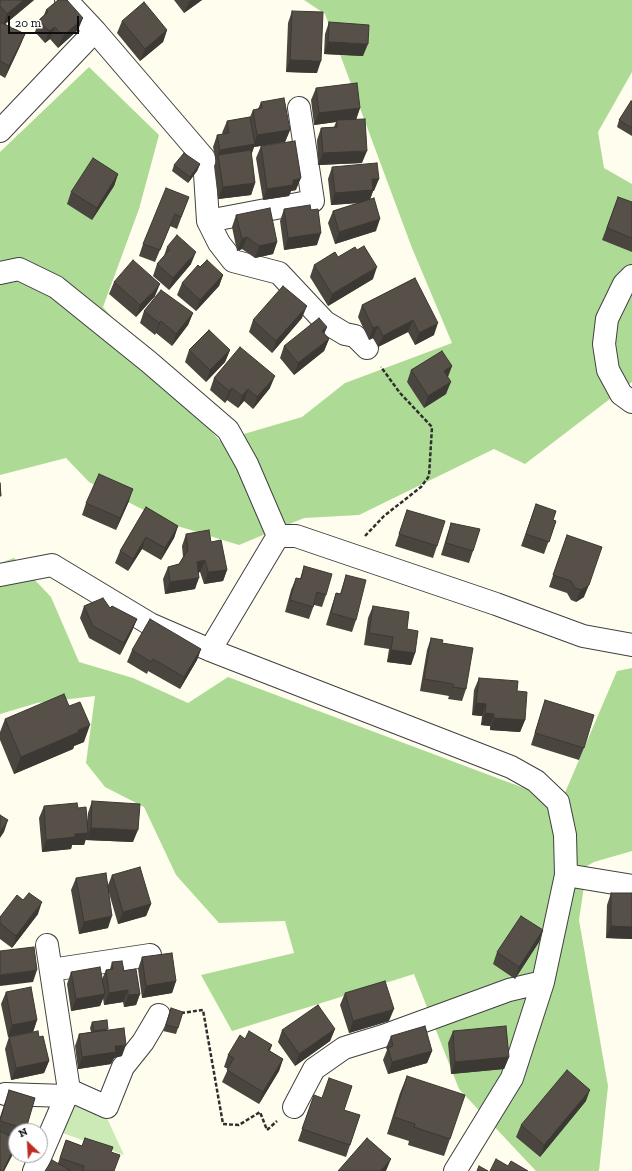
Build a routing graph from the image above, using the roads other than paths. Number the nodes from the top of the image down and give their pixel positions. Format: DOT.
graph roads {
  1 [pos="66,0"];
  2 [pos="96,31"];
  3 [pos="299,108"];
  4 [pos="0,131"];
  5 [pos="208,221"];
  6 [pos="0,273"];
  7 [pos="632,276"];
  8 [pos="367,348"];
  9 [pos="632,402"];
  10 [pos="278,536"];
  11 [pos="0,575"];
  12 [pos="632,645"];
  13 [pos="210,650"];
  14 [pos="566,875"];
  15 [pos="632,886"];
  16 [pos="47,945"];
  17 [pos="150,956"];
  18 [pos="50,970"];
  19 [pos="543,982"];
  20 [pos="159,1015"];
  21 [pos="68,1093"];
  22 [pos="5,1094"];
  23 [pos="294,1107"];
  24 [pos="34,1171"];
  25 [pos="455,1171"];
  1 -- 2 [label="street"];
  2 -- 4 [label="street"];
  2 -- 5 [label="street"];
  3 -- 5 [label="street"];
  5 -- 8 [label="street"];
  6 -- 10 [label="street"];
  7 -- 9 [label="street"];
  10 -- 12 [label="street"];
  10 -- 13 [label="street"];
  11 -- 13 [label="street"];
  13 -- 14 [label="street"];
  14 -- 15 [label="street"];
  14 -- 19 [label="street"];
  16 -- 18 [label="street"];
  17 -- 18 [label="street"];
  18 -- 21 [label="street"];
  19 -- 23 [label="street"];
  19 -- 25 [label="street"];
  20 -- 21 [label="street"];
  21 -- 22 [label="street"];
  21 -- 24 [label="street"];
}
